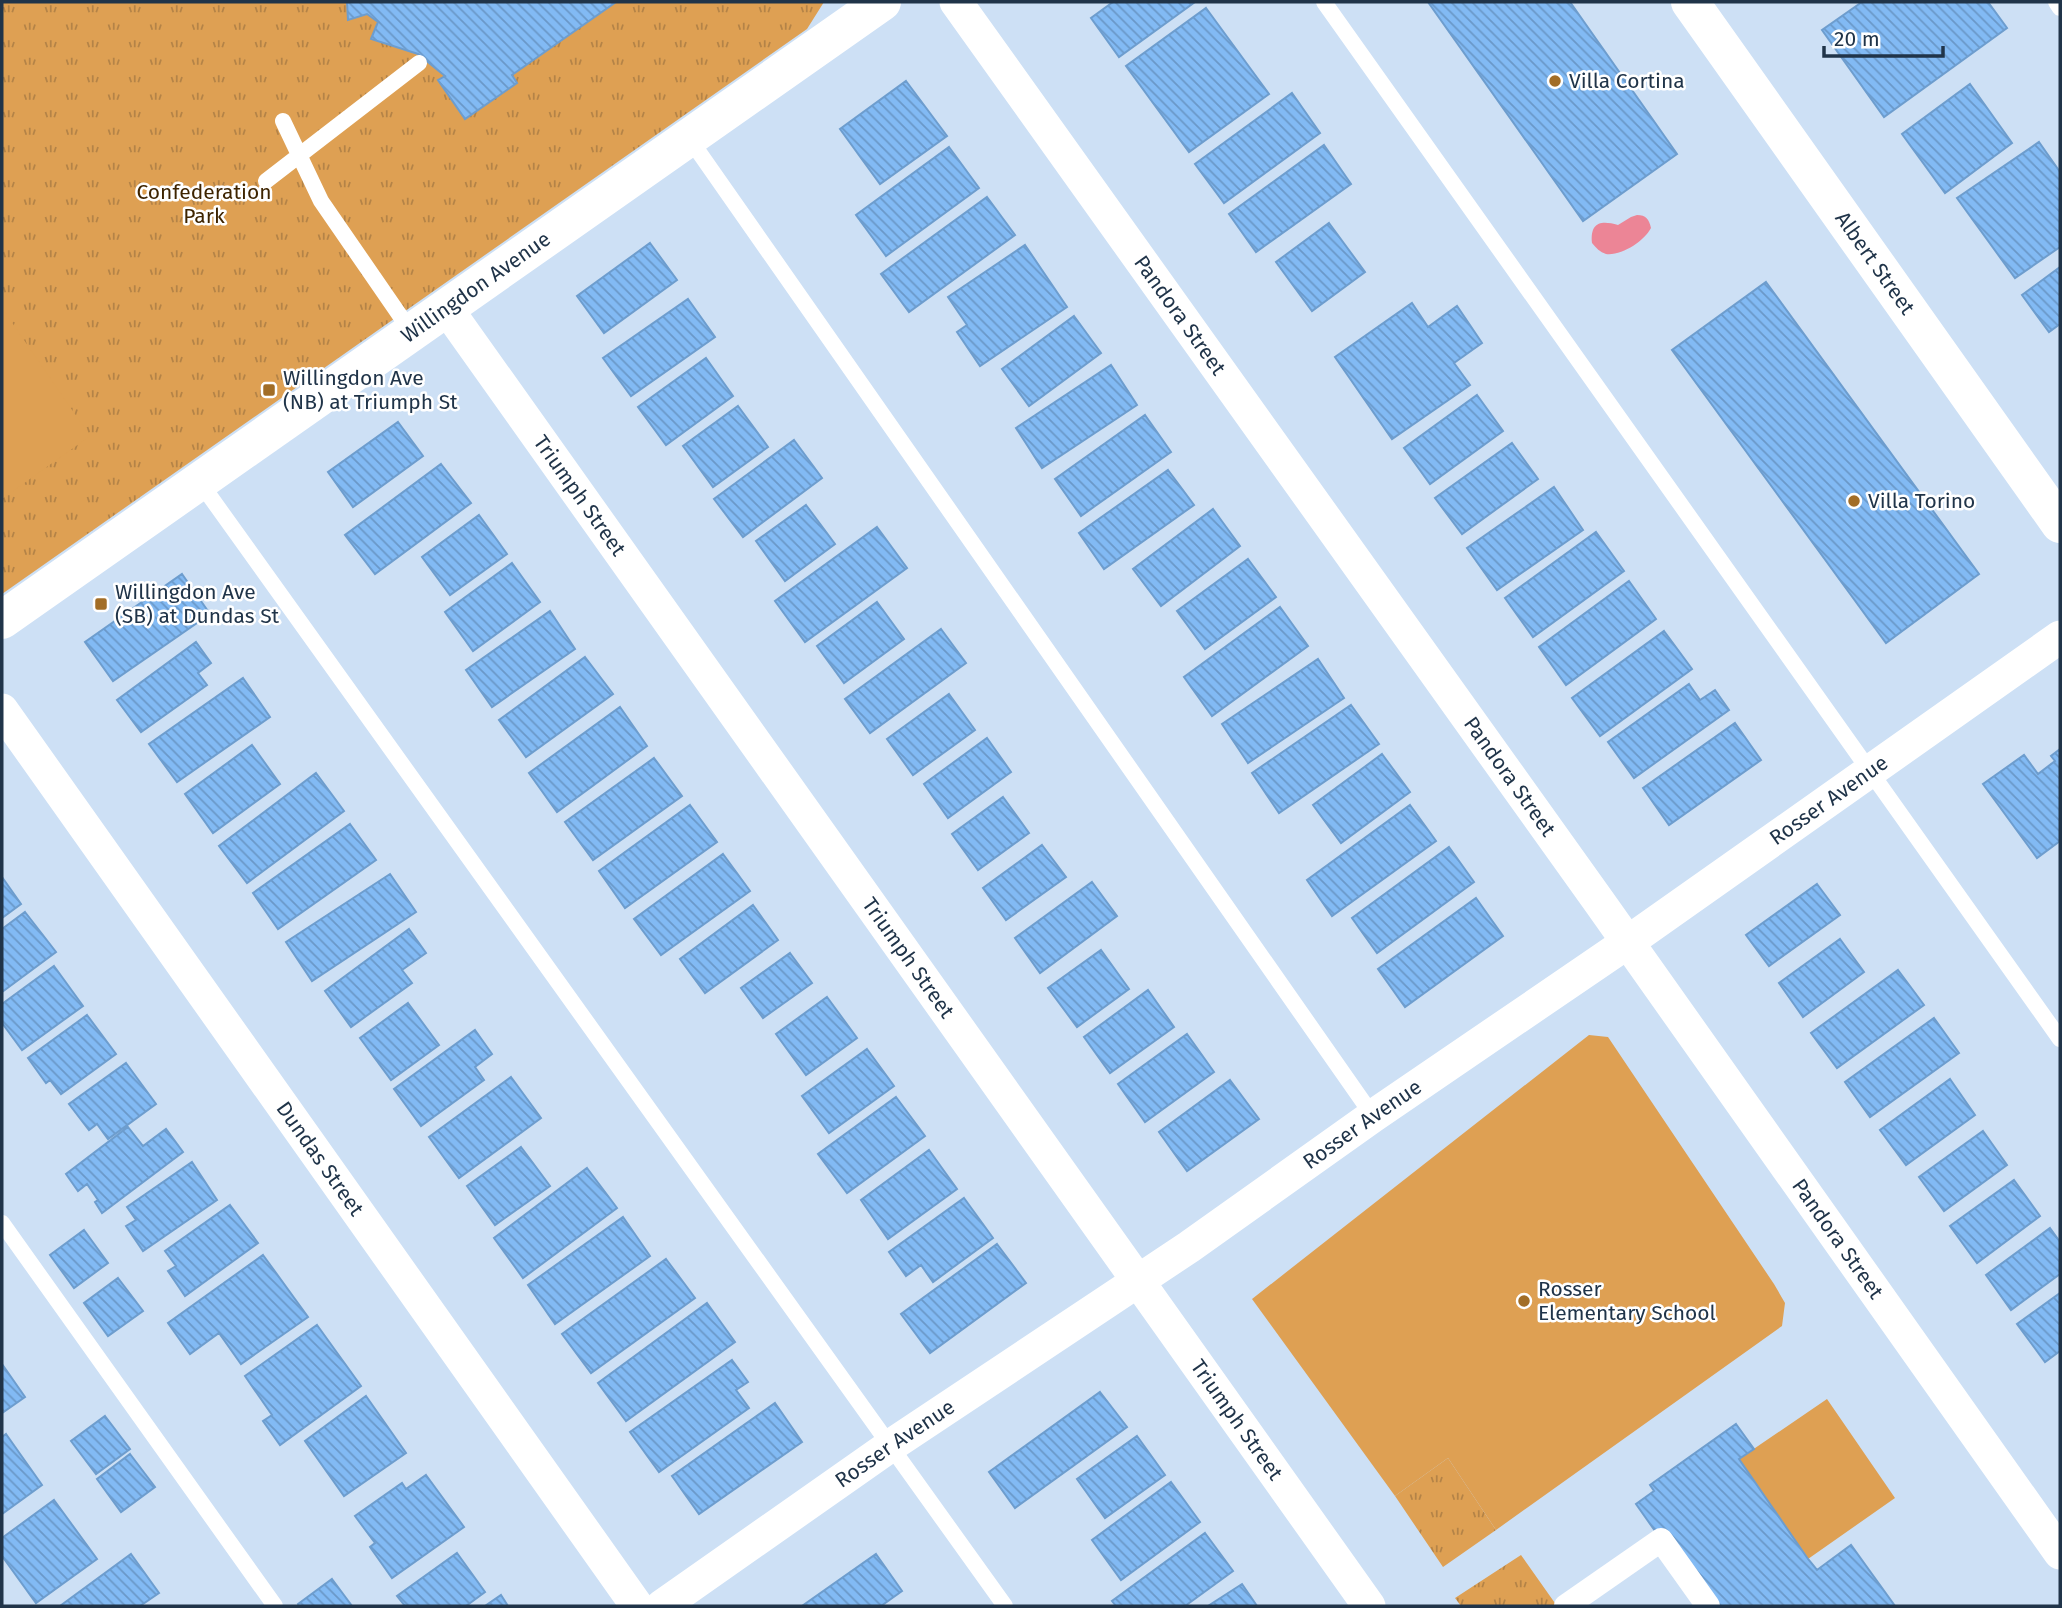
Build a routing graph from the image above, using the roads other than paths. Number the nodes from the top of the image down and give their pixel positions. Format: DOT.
graph roads {
  1 [pos="882,2"];
  2 [pos="956,2"];
  3 [pos="1324,2"];
  4 [pos="1690,2"];
  5 [pos="2056,2"];
  6 [pos="2060,8"];
  7 [pos="419,63"];
  8 [pos="283,121"];
  9 [pos="689,138"];
  10 [pos="300,156"];
  11 [pos="266,181"];
  12 [pos="447,309"];
  13 [pos="412,333"];
  14 [pos="199,481"];
  15 [pos="2060,524"];
  16 [pos="2,620"];
  17 [pos="2060,637"];
  18 [pos="2,710"];
  19 [pos="1871,772"];
  20 [pos="1628,942"];
  21 [pos="2060,1039"];
  22 [pos="1373,1116"];
  23 [pos="2,1223"];
  24 [pos="1138,1281"];
  25 [pos="890,1446"];
  26 [pos="2060,1553"];
  27 [pos="275,1606"];
  28 [pos="637,1606"];
  29 [pos="662,1606"];
  30 [pos="1006,1606"];
  31 [pos="1369,1606"];
  32 [pos="1566,1606"];
  33 [pos="1708,1606"];
  1 -- 9 [label="street, Willingdon Avenue"];
  2 -- 20 [label="street, Pandora Street"];
  3 -- 19 [label="lane"];
  4 -- 15 [label="street, Albert Street"];
  5 -- 6 [label="lane"];
  7 -- 10 [label="lane"];
  8 -- 10 [label="lane"];
  9 -- 12 [label="street, Willingdon Avenue"];
  9 -- 22 [label="lane"];
  10 -- 11 [label="lane"];
  10 -- 13 [label="lane"];
  12 -- 13 [label="street, Willingdon Avenue"];
  12 -- 24 [label="street, Triumph Street"];
  13 -- 14 [label="street, Willingdon Avenue"];
  14 -- 16 [label="street, Willingdon Avenue"];
  14 -- 25 [label="lane"];
  17 -- 19 [label="street, Rosser Avenue"];
  18 -- 28 [label="street, Dundas Street"];
  19 -- 20 [label="street, Rosser Avenue"];
  19 -- 21 [label="lane"];
  20 -- 22 [label="street, Rosser Avenue"];
  20 -- 26 [label="street, Pandora Street"];
  22 -- 24 [label="street, Rosser Avenue"];
  23 -- 27 [label="lane"];
  24 -- 25 [label="street, Rosser Avenue"];
  24 -- 31 [label="street, Triumph Street"];
  25 -- 29 [label="street, Rosser Avenue"];
  25 -- 30 [label="lane"];
  32 -- 33 [label="street"];
}
